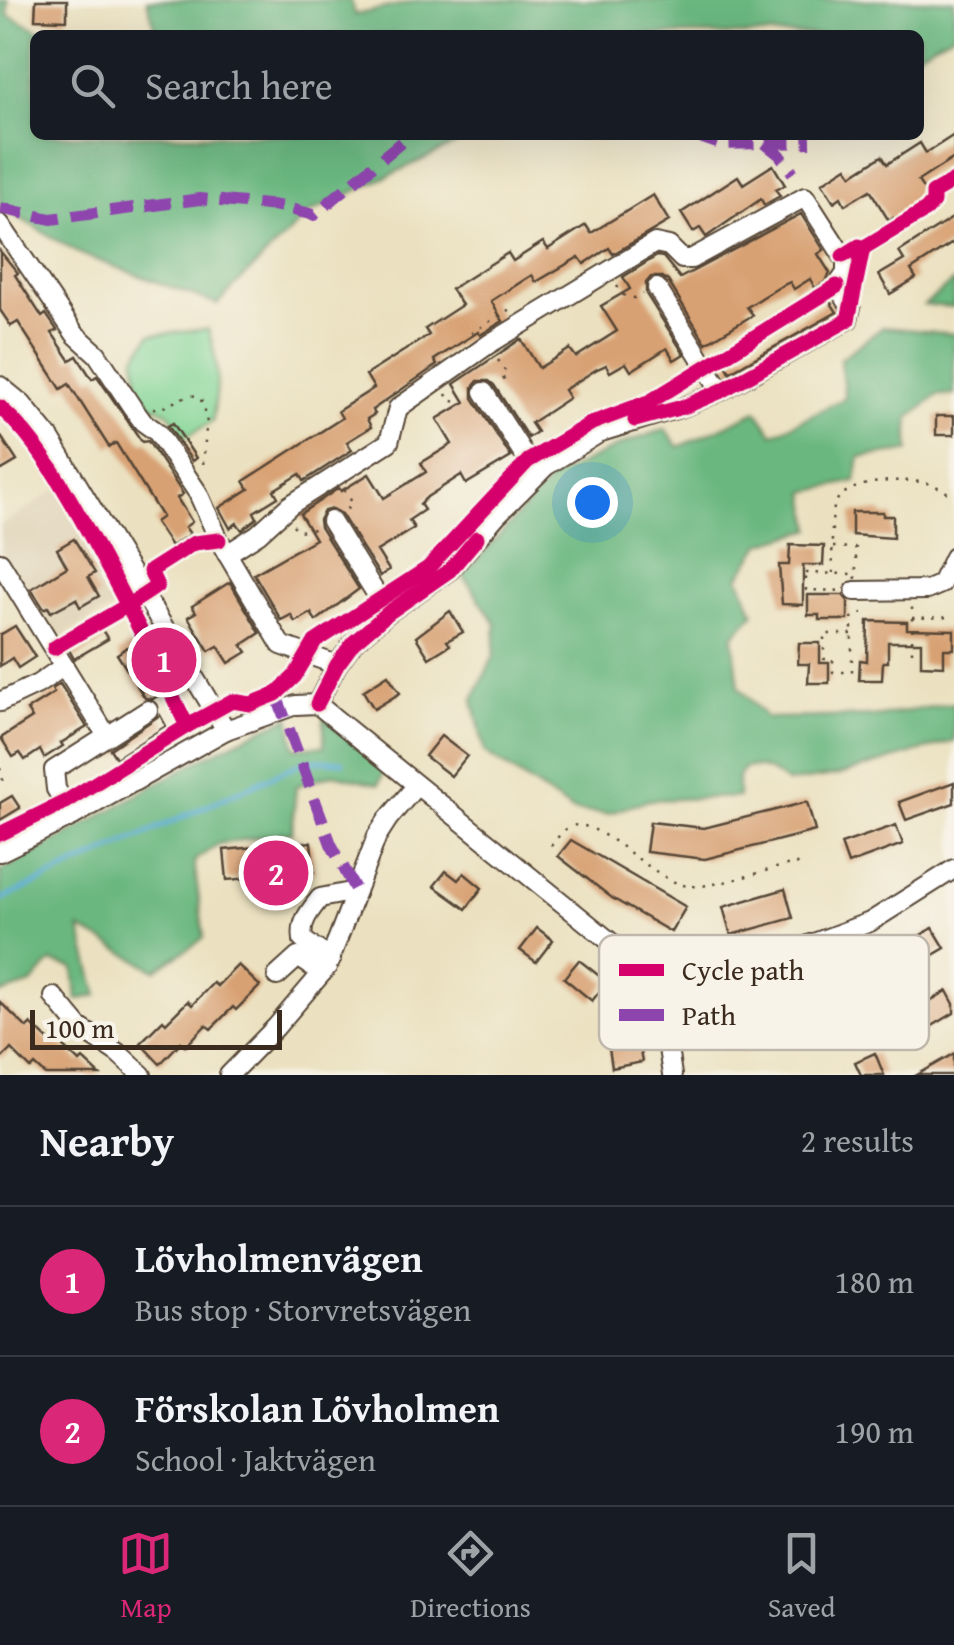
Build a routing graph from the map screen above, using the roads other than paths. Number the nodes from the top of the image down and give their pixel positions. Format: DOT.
graph roads {
  1 [pos="0,224"];
  2 [pos="656,288"];
  3 [pos="0,386"];
  4 [pos="721,391"];
  5 [pos="484,392"];
  6 [pos="537,475"];
  7 [pos="331,521"];
  8 [pos="228,554"];
  9 [pos="954,557"];
  10 [pos="0,562"];
  11 [pos="856,582"];
  12 [pos="388,613"];
  13 [pos="336,664"];
  14 [pos="64,666"];
  15 [pos="0,702"];
  16 [pos="317,704"];
  17 [pos="148,710"];
  18 [pos="226,730"];
  19 [pos="108,736"];
  20 [pos="416,786"];
  21 [pos="74,816"];
  22 [pos="0,852"];
  23 [pos="954,869"];
  24 [pos="356,892"];
  25 [pos="602,935"];
  26 [pos="837,935"];
  27 [pos="327,966"];
  28 [pos="276,976"];
  29 [pos="54,998"];
  30 [pos="668,1050"];
  31 [pos="142,1075"];
  32 [pos="229,1075"];
  33 [pos="672,1075"];
  1 -- 8 [label="street"];
  2 -- 4 [label="street"];
  3 -- 18 [label="street"];
  4 -- 6 [label="street"];
  4 -- 8 [label="street"];
  5 -- 6 [label="street"];
  6 -- 12 [label="street"];
  7 -- 12 [label="street"];
  8 -- 13 [label="street"];
  9 -- 11 [label="street"];
  10 -- 14 [label="street"];
  12 -- 13 [label="street"];
  13 -- 16 [label="street"];
  14 -- 15 [label="street"];
  14 -- 19 [label="street"];
  16 -- 18 [label="street"];
  16 -- 20 [label="street"];
  17 -- 19 [label="street"];
  18 -- 21 [label="street"];
  19 -- 21 [label="street"];
  20 -- 24 [label="street"];
  20 -- 25 [label="street"];
  21 -- 22 [label="street"];
  23 -- 26 [label="street"];
  24 -- 27 [label="street"];
  24 -- 27 [label="street"];
  27 -- 28 [label="street"];
  27 -- 32 [label="street"];
  29 -- 31 [label="street"];
  30 -- 33 [label="street"];
}
